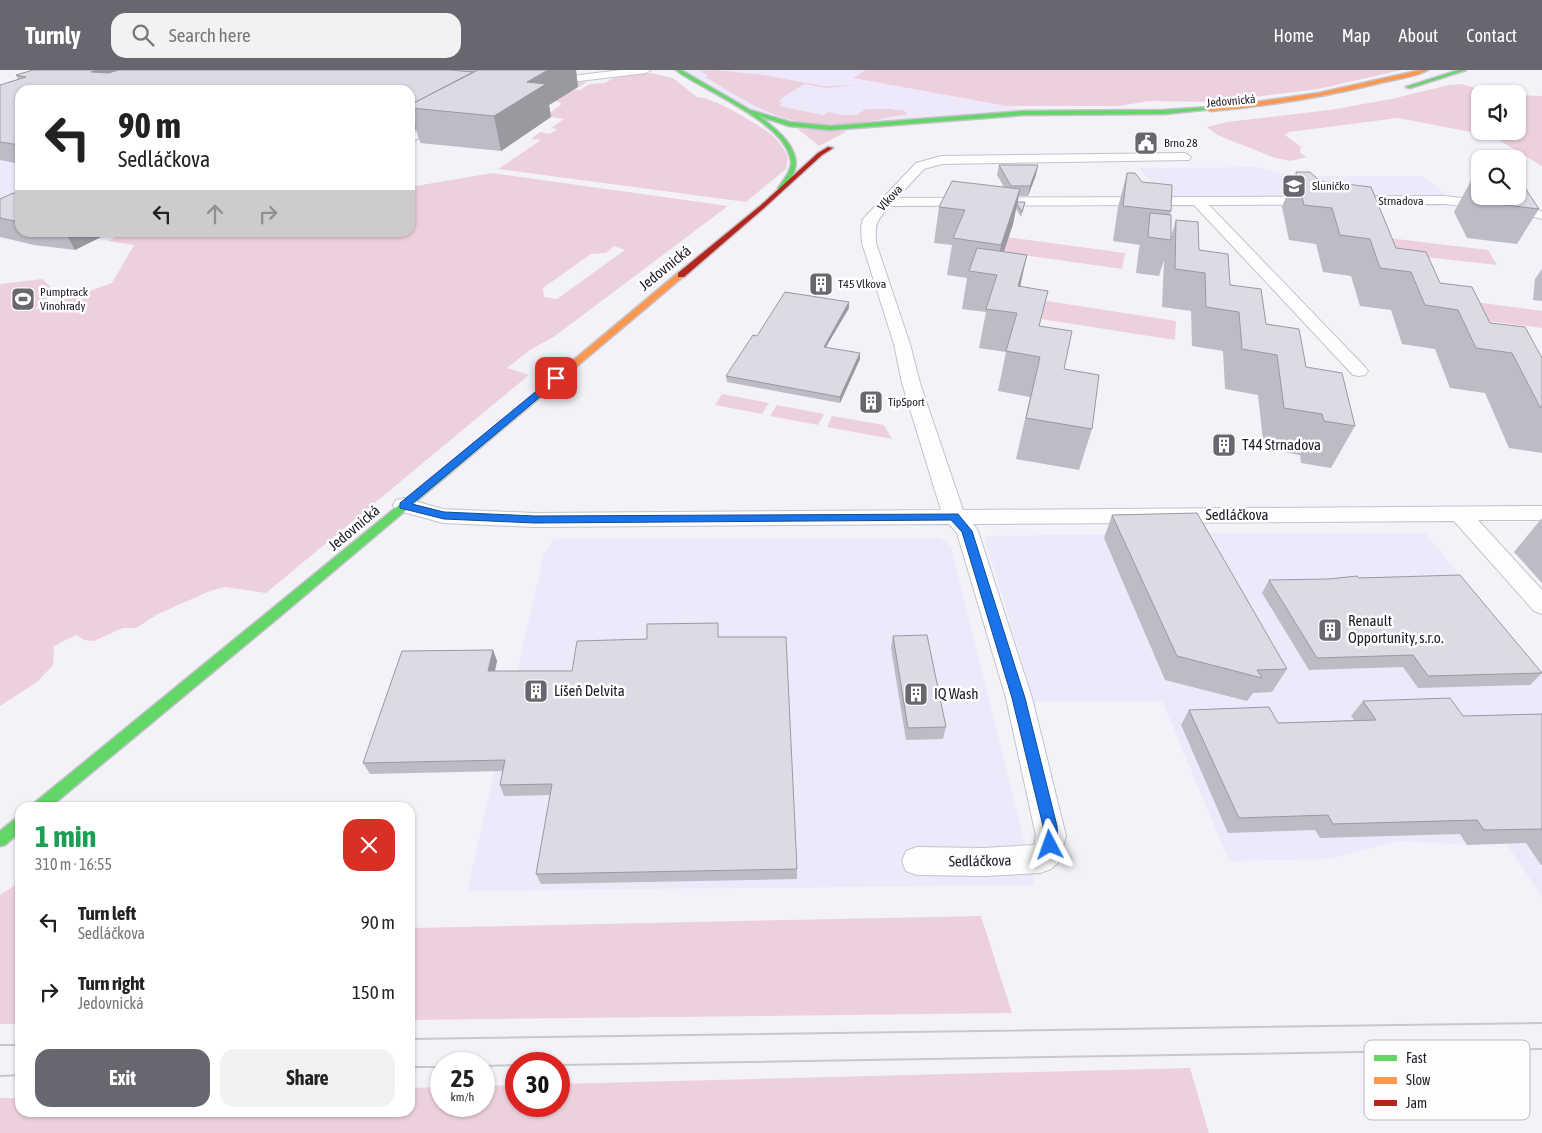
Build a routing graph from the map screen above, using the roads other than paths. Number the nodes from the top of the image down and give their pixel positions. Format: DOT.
graph roads {
  1 [pos="646,70"];
  2 [pos="678,70"];
  3 [pos="1426,70"];
  4 [pos="1464,70"];
  5 [pos="536,83"];
  6 [pos="1394,91"];
  7 [pos="1376,95"];
  8 [pos="748,111"];
  9 [pos="452,115"];
  10 [pos="997,116"];
  11 [pos="933,119"];
  12 [pos="798,136"];
  13 [pos="877,136"];
  14 [pos="415,137"];
  15 [pos="851,139"];
  16 [pos="784,140"];
  17 [pos="810,152"];
  18 [pos="1185,157"];
  19 [pos="779,192"];
  20 [pos="885,202"];
  21 [pos="1199,202"];
  22 [pos="1542,215"];
  23 [pos="1359,371"];
  24 [pos="404,505"];
  25 [pos="1542,513"];
  26 [pos="1460,514"];
  27 [pos="954,516"];
  28 [pos="1542,605"];
  29 [pos="45,802"];
  30 [pos="15,827"];
  31 [pos="0,840"];
  32 [pos="917,861"];
  1 -- 5 [label="street"];
  2 -- 8 [label="main road"];
  3 -- 10 [label="main road, Jedovnická"];
  4 -- 6 [label="main road"];
  7 -- 10 [label="main road, Jedovnická"];
  8 -- 11 [label="main road, Jedovnická"];
  8 -- 12 [label="main road"];
  8 -- 16 [label="main road"];
  9 -- 14 [label="street"];
  10 -- 11 [label="main road, Jedovnická"];
  11 -- 13 [label="main road, Jedovnická"];
  11 -- 15 [label="main road, Jedovnická"];
  16 -- 17 [label="main road"];
  16 -- 19 [label="main road"];
  17 -- 19 [label="main road, Jedovnická"];
  17 -- 19 [label="main road, Jedovnická"];
  18 -- 20 [label="street, Vlkova"];
  19 -- 24 [label="main road, Jedovnická"];
  20 -- 21 [label="street, Strnadova"];
  20 -- 27 [label="street, Vlkova"];
  21 -- 22 [label="street, Strnadova"];
  21 -- 23 [label="street"];
  24 -- 27 [label="street, Sedláčkova"];
  24 -- 29 [label="main road, Jedovnická"];
  25 -- 26 [label="street, Sedláčkova"];
  26 -- 27 [label="street, Sedláčkova"];
  26 -- 28 [label="street"];
  27 -- 32 [label="street, Sedláčkova"];
  30 -- 31 [label="main road"];
}
